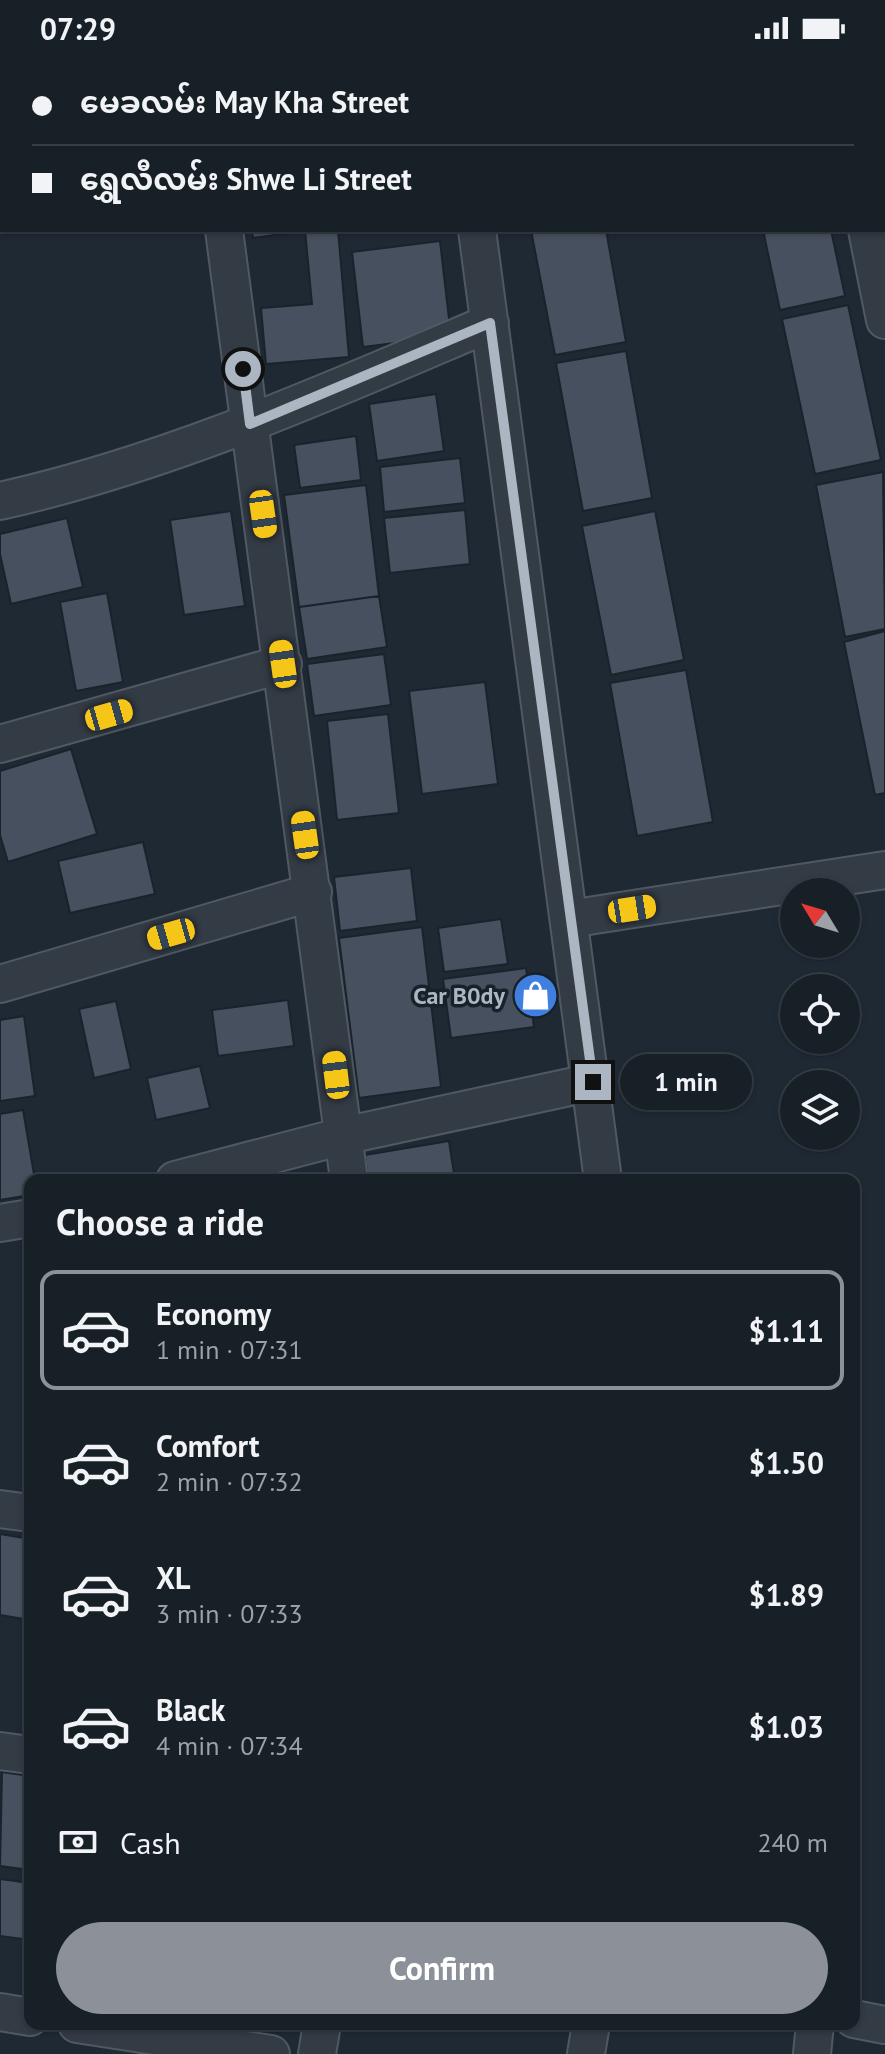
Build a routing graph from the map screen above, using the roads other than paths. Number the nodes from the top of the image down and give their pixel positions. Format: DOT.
graph roads {
  1 [pos="224,232"];
  2 [pos="477,232"];
  3 [pos="867,232"];
  4 [pos="885,320"];
  5 [pos="490,323"];
  6 [pos="250,424"];
  7 [pos="0,501"];
  8 [pos="283,664"];
  9 [pos="0,744"];
  10 [pos="885,870"];
  11 [pos="313,892"];
  12 [pos="569,919"];
  13 [pos="0,984"];
  14 [pos="593,1082"];
  15 [pos="343,1136"];
  16 [pos="198,1174"];
  17 [pos="348,1174"];
  18 [pos="602,1174"];
  19 [pos="24,1219"];
  20 [pos="0,1223"];
  21 [pos="0,1509"];
  22 [pos="24,1512"];
  23 [pos="0,1751"];
  24 [pos="24,1754"];
  25 [pos="0,2012"];
  26 [pos="24,2016"];
  27 [pos="860,2020"];
  28 [pos="885,2025"];
  29 [pos="116,2030"];
  30 [pos="321,2030"];
  31 [pos="590,2030"];
  32 [pos="814,2030"];
  33 [pos="271,2054"];
  34 [pos="317,2054"];
  35 [pos="586,2054"];
  36 [pos="812,2054"];
  1 -- 6 [label="street"];
  2 -- 5 [label="street"];
  3 -- 4 [label="street"];
  5 -- 6 [label="street"];
  5 -- 12 [label="street"];
  6 -- 7 [label="street"];
  6 -- 8 [label="street"];
  8 -- 9 [label="street"];
  8 -- 11 [label="street"];
  10 -- 12 [label="street"];
  11 -- 13 [label="street"];
  11 -- 15 [label="street"];
  12 -- 14 [label="street"];
  14 -- 15 [label="street"];
  14 -- 18 [label="street"];
  15 -- 16 [label="street"];
  15 -- 17 [label="street"];
  19 -- 20 [label="street"];
  21 -- 22 [label="street"];
  23 -- 24 [label="street"];
  25 -- 26 [label="street"];
  27 -- 28 [label="street"];
  29 -- 33 [label="street"];
  30 -- 34 [label="street"];
  31 -- 35 [label="street"];
  32 -- 36 [label="street"];
}
